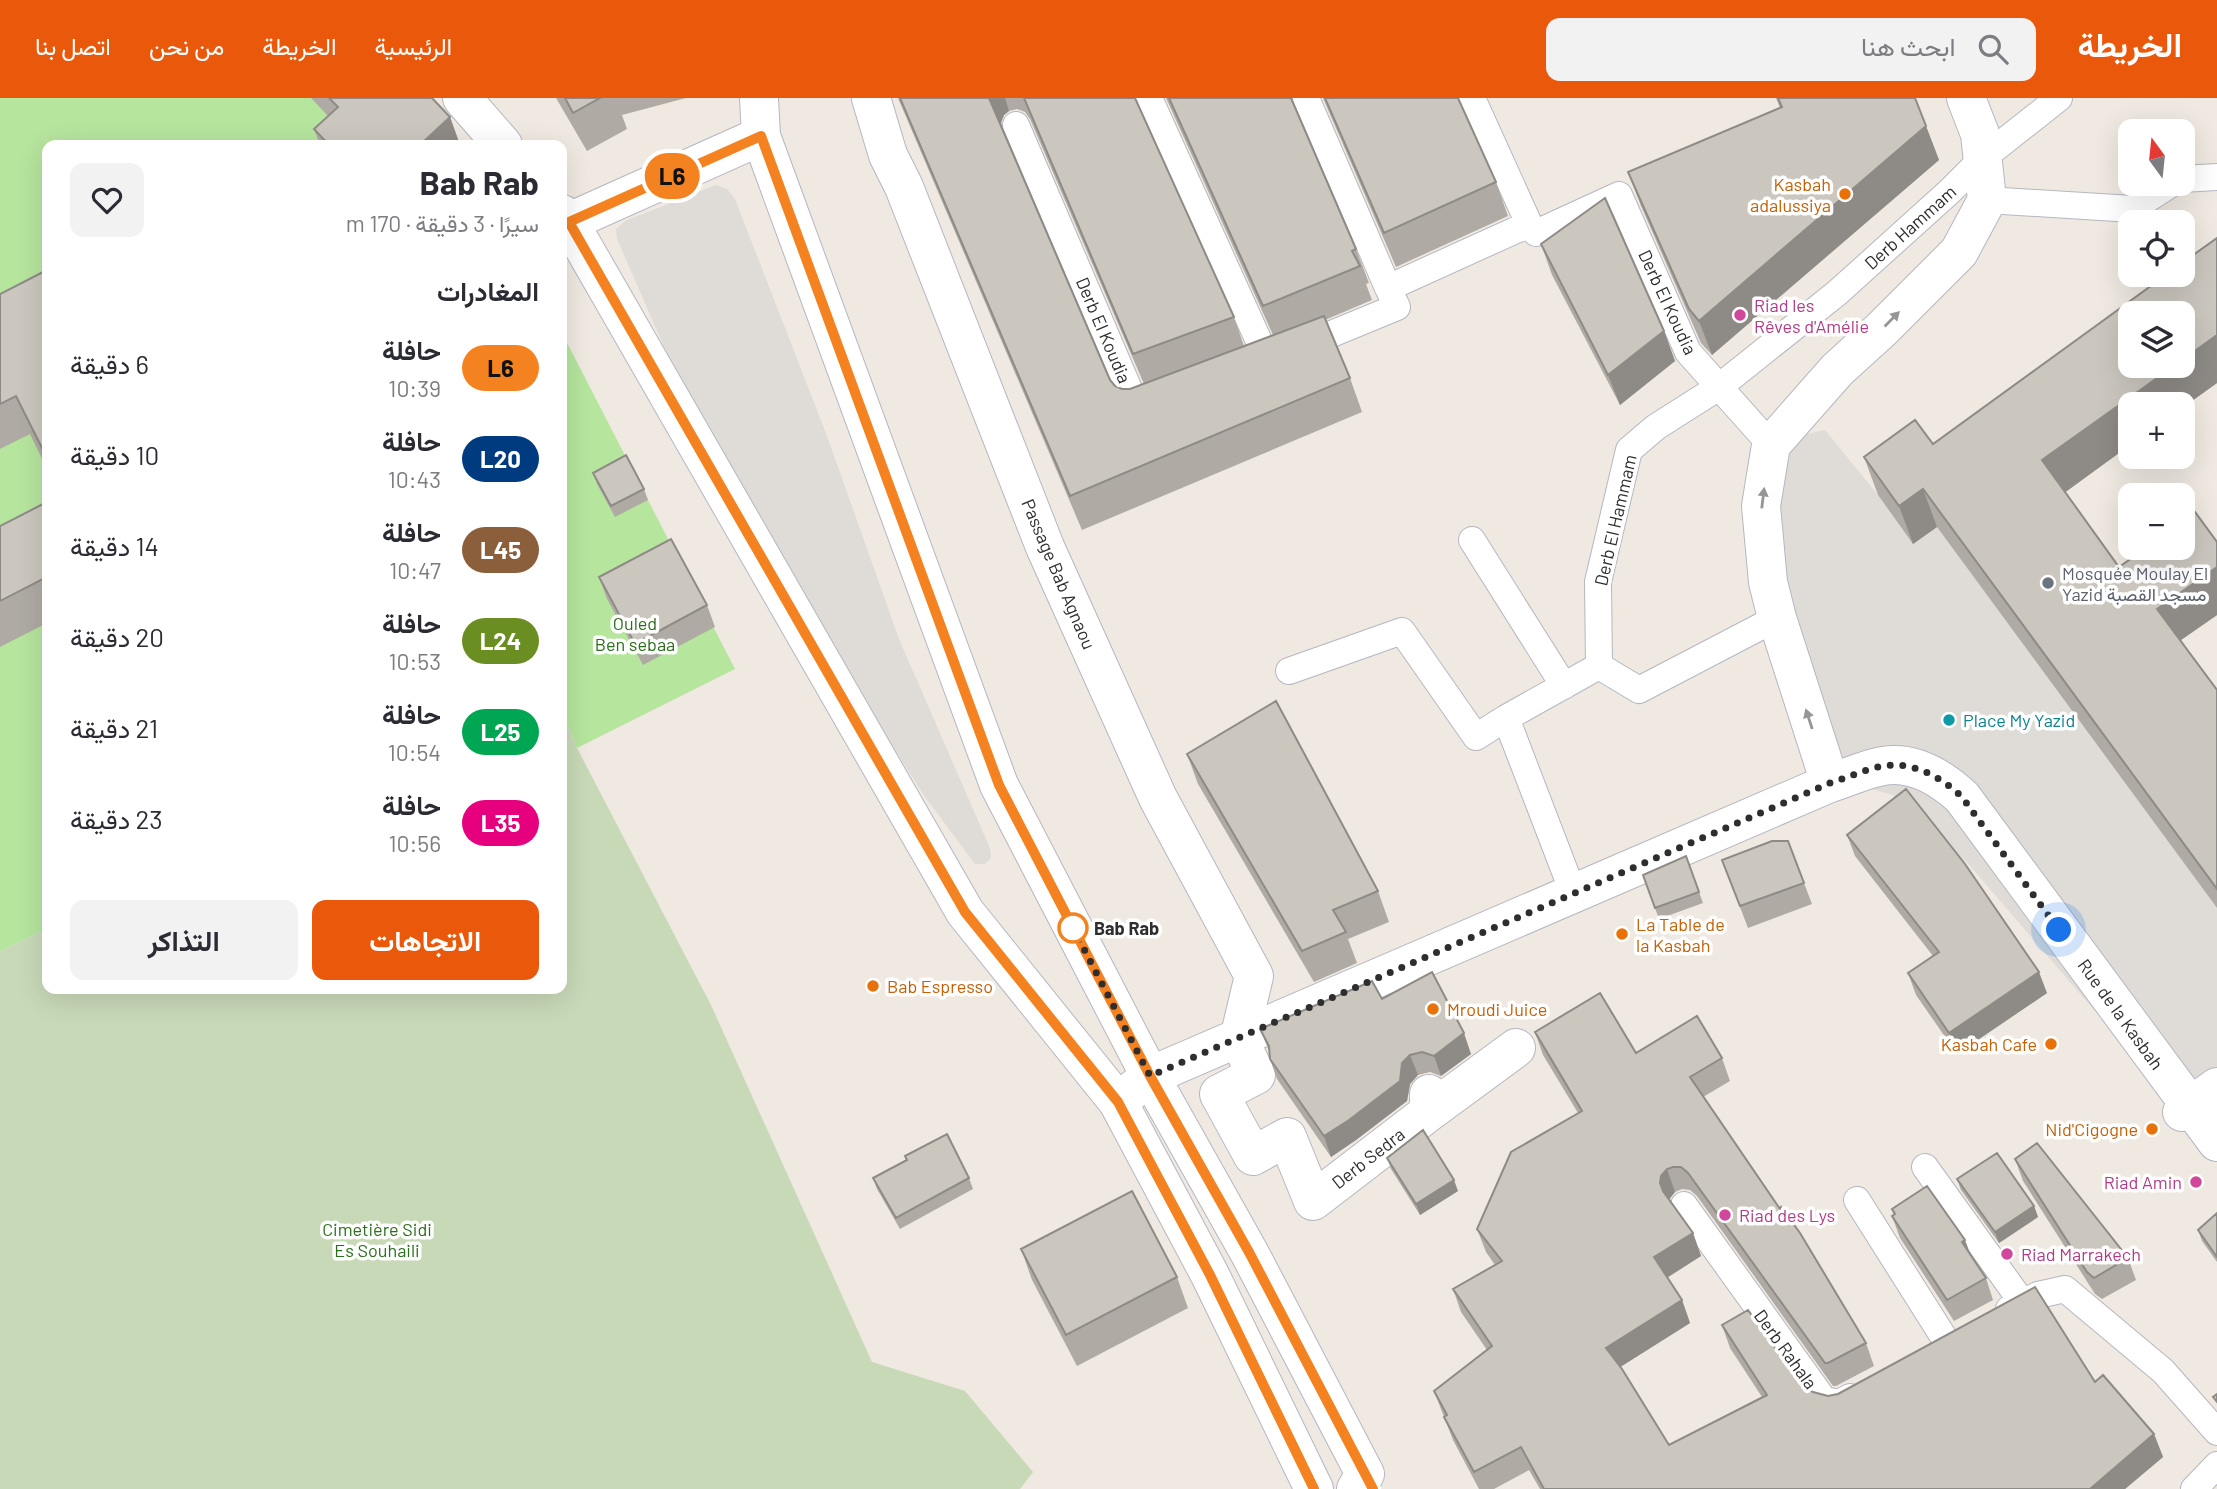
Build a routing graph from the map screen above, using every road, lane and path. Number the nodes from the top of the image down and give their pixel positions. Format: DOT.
graph roads {
  1 [pos="462,98"];
  2 [pos="759,98"];
  3 [pos="871,98"];
  4 [pos="1149,98"];
  5 [pos="1306,98"];
  6 [pos="1472,98"];
  7 [pos="1966,98"];
  8 [pos="2059,98"];
  9 [pos="1016,125"];
  10 [pos="761,136"];
  11 [pos="499,140"];
  12 [pos="1983,158"];
  13 [pos="2217,177"];
  14 [pos="2195,178"];
  15 [pos="2152,196"];
  16 [pos="1987,200"];
  17 [pos="567,217"];
  18 [pos="567,221"];
  19 [pos="1529,224"];
  20 [pos="1388,288"];
  21 [pos="1719,387"];
  22 [pos="1175,393"];
  23 [pos="1656,427"];
  24 [pos="1771,445"];
  25 [pos="1472,540"];
  26 [pos="1777,618"];
  27 [pos="1599,666"];
  28 [pos="1289,671"];
  29 [pos="1564,685"];
  30 [pos="1506,718"];
  31 [pos="1830,783"];
  32 [pos="1574,895"];
  33 [pos="1239,1039"];
  34 [pos="1516,1048"];
  35 [pos="1150,1076"];
  36 [pos="1118,1102"];
  37 [pos="2196,1102"];
  38 [pos="2217,1142"];
  39 [pos="1925,1167"];
  40 [pos="1857,1200"];
  41 [pos="1684,1205"];
  42 [pos="2022,1302"];
  43 [pos="1969,1332"];
  44 [pos="1924,1357"];
  45 [pos="1875,1383"];
  46 [pos="2208,1401"];
  47 [pos="2217,1432"];
  48 [pos="2217,1465"];
  49 [pos="1365,1484"];
  50 [pos="1314,1489"];
  51 [pos="2194,1489"];
  1 -- 11 [label="street"];
  2 -- 10 [label="street"];
  3 -- 33 [label="street, Passage Bab Agnaou"];
  4 -- 20 [label="lane"];
  5 -- 20 [label="lane"];
  6 -- 19 [label="lane"];
  7 -- 12 [label="street"];
  8 -- 12 [label="lane, Derb Hammam"];
  9 -- 22 [label="lane, Derb El Koudia"];
  10 -- 17 [label="street"];
  10 -- 35 [label="street"];
  12 -- 16 [label="street"];
  12 -- 21 [label="lane, Derb Hammam"];
  13 -- 14 [label="lane"];
  15 -- 16 [label="lane"];
  24 -- 16 [label="street, one-way"];
  18 -- 36 [label="street"];
  19 -- 20 [label="lane, Derb El Koudia"];
  19 -- 21 [label="lane, Derb El Koudia"];
  21 -- 23 [label="lane, Derb Hammam"];
  21 -- 24 [label="lane, Derb El Koudia"];
  23 -- 27 [label="lane, Derb El Hammam"];
  26 -- 24 [label="street, one-way"];
  25 -- 29 [label="lane"];
  26 -- 27 [label="lane"];
  31 -- 26 [label="street, one-way"];
  27 -- 29 [label="lane"];
  28 -- 30 [label="lane"];
  29 -- 30 [label="lane"];
  30 -- 32 [label="lane"];
  31 -- 32 [label="street, Rue de la Kasbah"];
  31 -- 37 [label="street, Rue de la Kasbah"];
  32 -- 33 [label="street, Rue de la Kasbah"];
  33 -- 34 [label="street, Derb Sedra"];
  33 -- 35 [label="street, Rue de la Kasbah"];
  35 -- 36 [label="street, Rue de la Kasbah"];
  35 -- 49 [label="street"];
  36 -- 50 [label="street"];
  37 -- 38 [label="street, Rue de la Kasbah"];
  39 -- 42 [label="lane"];
  40 -- 43 [label="lane"];
  41 -- 45 [label="lane, Derb Rahala"];
  42 -- 43 [label="lane"];
  42 -- 46 [label="lane"];
  43 -- 44 [label="lane"];
  46 -- 47 [label="lane"];
  48 -- 51 [label="lane"];
}
